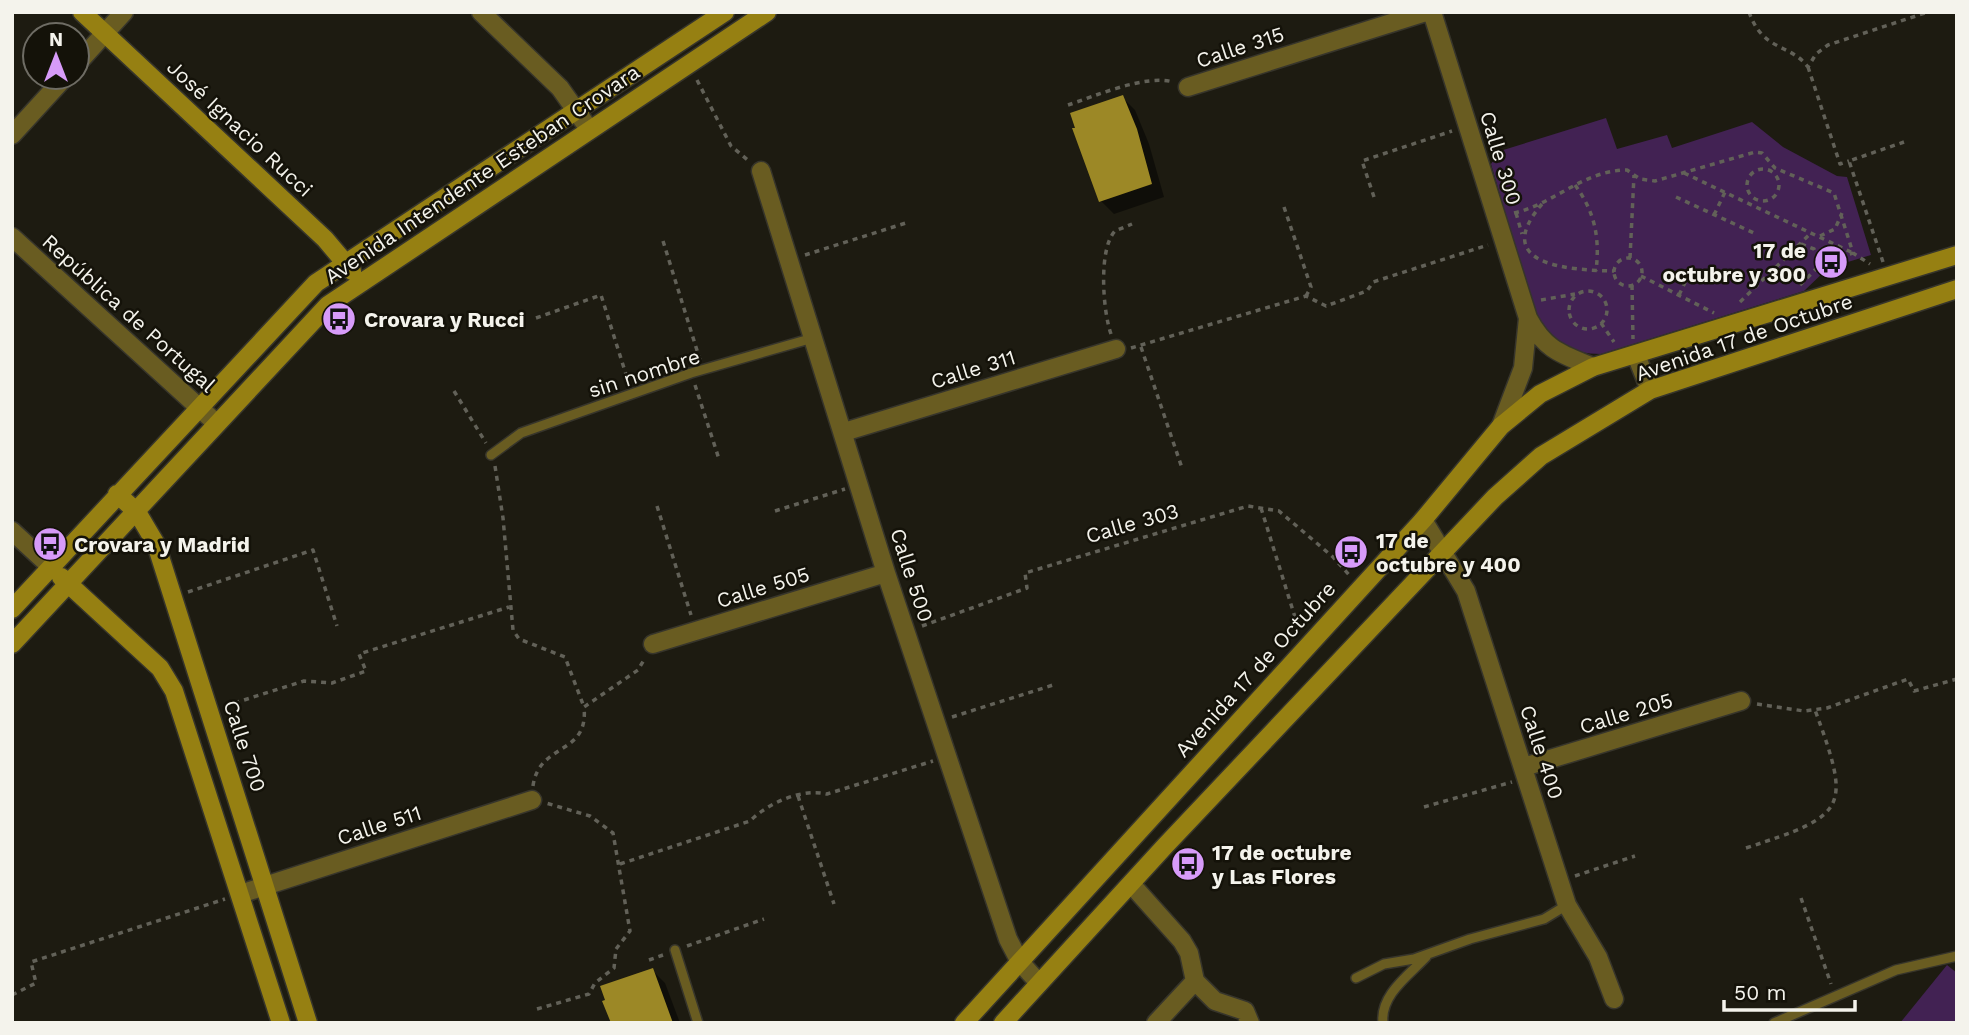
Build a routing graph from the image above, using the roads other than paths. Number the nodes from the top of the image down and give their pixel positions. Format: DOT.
graph roads {
  1 [pos="82,12"];
  2 [pos="124,12"];
  3 [pos="481,12"];
  4 [pos="725,12"];
  5 [pos="767,12"];
  6 [pos="1426,12"];
  7 [pos="1432,12"];
  8 [pos="105,33"];
  9 [pos="91,48"];
  10 [pos="1188,87"];
  11 [pos="52,91"];
  12 [pos="577,110"];
  13 [pos="589,129"];
  14 [pos="12,135"];
  15 [pos="761,171"];
  16 [pos="12,237"];
  17 [pos="1957,255"];
  18 [pos="346,263"];
  19 [pos="360,283"];
  20 [pos="1957,289"];
  21 [pos="1535,313"];
  22 [pos="813,338"];
  23 [pos="1635,347"];
  24 [pos="1116,349"];
  25 [pos="1593,367"];
  26 [pos="1650,390"];
  27 [pos="199,408"];
  28 [pos="216,423"];
  29 [pos="1501,426"];
  30 [pos="844,432"];
  31 [pos="491,455"];
  32 [pos="117,495"];
  33 [pos="138,512"];
  34 [pos="1423,520"];
  35 [pos="12,531"];
  36 [pos="1445,553"];
  37 [pos="51,567"];
  38 [pos="886,572"];
  39 [pos="69,584"];
  40 [pos="12,609"];
  41 [pos="12,644"];
  42 [pos="653,644"];
  43 [pos="1741,701"];
  44 [pos="1525,773"];
  45 [pos="532,800"];
  46 [pos="1132,885"];
  47 [pos="266,886"];
  48 [pos="240,894"];
  49 [pos="1567,905"];
  50 [pos="676,950"];
  51 [pos="1430,954"];
  52 [pos="1957,956"];
  53 [pos="1020,962"];
  54 [pos="1356,978"];
  55 [pos="1195,981"];
  56 [pos="1040,983"];
  57 [pos="1614,999"];
  58 [pos="281,1023"];
  59 [pos="309,1023"];
  60 [pos="698,1023"];
  61 [pos="964,1023"];
  62 [pos="1003,1023"];
  63 [pos="1156,1023"];
  64 [pos="1250,1023"];
  65 [pos="1383,1023"];
  66 [pos="1774,1023"];
  1 -- 8 [label="main road, José Ignacio Rucci"];
  2 -- 8 [label="street"];
  3 -- 12 [label="street"];
  4 -- 12 [label="main road, Avenida Intendente Esteban Crovara"];
  5 -- 13 [label="main road, Avenida Intendente Esteban Crovara"];
  6 -- 10 [label="street, Calle 315"];
  7 -- 21 [label="street, Calle 300"];
  8 -- 9 [label="street"];
  8 -- 18 [label="main road, José Ignacio Rucci"];
  11 -- 14 [label="street"];
  12 -- 13 [label="street"];
  12 -- 18 [label="main road, Avenida Intendente Esteban Crovara"];
  13 -- 19 [label="main road, Avenida Intendente Esteban Crovara"];
  15 -- 22 [label="street, Calle 500"];
  16 -- 27 [label="street, República de Portugal"];
  17 -- 23 [label="main road, Avenida 17 de Octubre"];
  18 -- 19 [label="main road, José Ignacio Rucci"];
  18 -- 27 [label="main road, Avenida Intendente Esteban Crovara"];
  19 -- 28 [label="main road, Avenida Intendente Esteban Crovara"];
  20 -- 26 [label="main road, Avenida 17 de Octubre"];
  21 -- 25 [label="street"];
  21 -- 29 [label="street"];
  22 -- 30 [label="street, Calle 500"];
  22 -- 31 [label="lane, sin nombre"];
  23 -- 25 [label="main road, Avenida 17 de Octubre"];
  23 -- 26 [label="street"];
  24 -- 30 [label="street, Calle 311"];
  25 -- 29 [label="main road, Avenida 17 de Octubre"];
  26 -- 36 [label="main road, Avenida 17 de Octubre"];
  27 -- 28 [label="street, República de Portugal"];
  27 -- 32 [label="main road, Avenida Intendente Esteban Crovara"];
  28 -- 33 [label="main road, Avenida Intendente Esteban Crovara"];
  29 -- 34 [label="main road, Avenida 17 de Octubre"];
  30 -- 38 [label="street, Calle 500"];
  32 -- 33 [label="main road, Calle 700"];
  32 -- 37 [label="main road, Avenida Intendente Esteban Crovara"];
  33 -- 39 [label="main road, Avenida Intendente Esteban Crovara"];
  33 -- 47 [label="main road, Calle 700"];
  34 -- 36 [label="street, Calle 400"];
  34 -- 53 [label="main road, Avenida 17 de Octubre"];
  35 -- 37 [label="street"];
  36 -- 44 [label="street, Calle 400"];
  36 -- 46 [label="main road, Avenida 17 de Octubre"];
  37 -- 39 [label="main road"];
  37 -- 40 [label="main road, Avenida Intendente Esteban Crovara"];
  38 -- 42 [label="street, Calle 505"];
  38 -- 53 [label="street, Calle 500"];
  39 -- 41 [label="main road, Avenida Intendente Esteban Crovara"];
  39 -- 48 [label="main road"];
  43 -- 44 [label="street, Calle 205"];
  44 -- 49 [label="street, Calle 400"];
  45 -- 47 [label="street, Calle 511"];
  46 -- 55 [label="street"];
  46 -- 56 [label="main road, Avenida 17 de Octubre"];
  47 -- 48 [label="street, Calle 511"];
  47 -- 59 [label="main road, Calle 700"];
  48 -- 58 [label="main road"];
  49 -- 51 [label="lane"];
  49 -- 57 [label="street, Calle 400"];
  50 -- 60 [label="lane"];
  51 -- 54 [label="lane"];
  51 -- 65 [label="lane"];
  52 -- 66 [label="lane"];
  53 -- 56 [label="street, Calle 500"];
  53 -- 61 [label="main road, Avenida 17 de Octubre"];
  55 -- 63 [label="street"];
  55 -- 64 [label="street"];
  56 -- 62 [label="main road, Avenida 17 de Octubre"];
}
